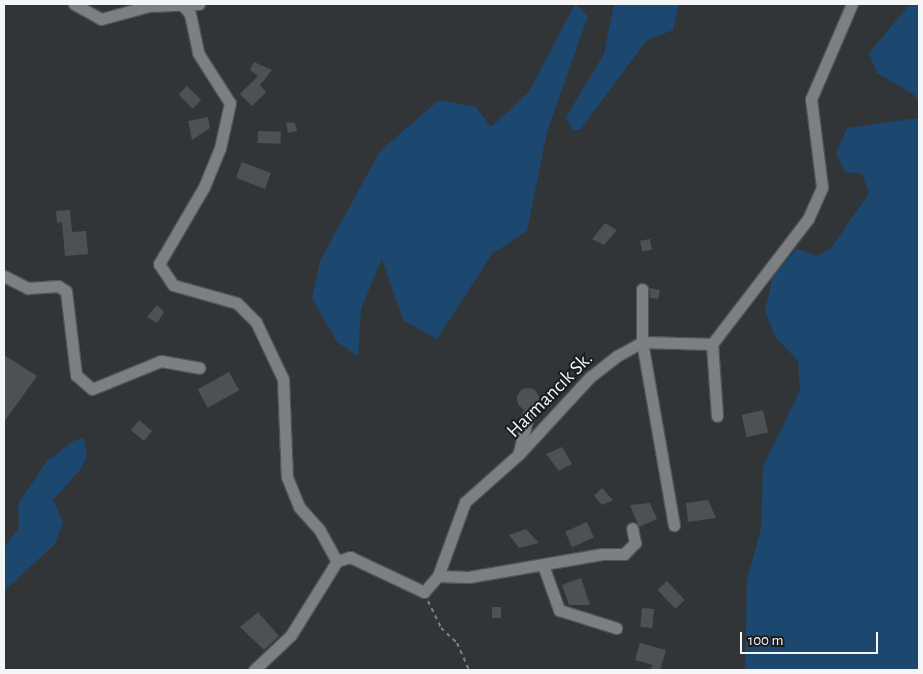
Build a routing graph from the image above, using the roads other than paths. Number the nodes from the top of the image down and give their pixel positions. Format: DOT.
graph roads {
  1 [pos="74,4"];
  2 [pos="199,4"];
  3 [pos="852,4"];
  4 [pos="184,7"];
  5 [pos="4,276"];
  6 [pos="642,289"];
  7 [pos="642,342"];
  8 [pos="712,344"];
  9 [pos="200,368"];
  10 [pos="528,415"];
  11 [pos="717,416"];
  12 [pos="519,454"];
  13 [pos="674,525"];
  14 [pos="632,528"];
  15 [pos="337,561"];
  16 [pos="543,564"];
  17 [pos="438,576"];
  18 [pos="616,628"];
  19 [pos="254,670"];
  1 -- 4 [label="street"];
  2 -- 4 [label="street"];
  3 -- 8 [label="street"];
  4 -- 15 [label="street"];
  5 -- 9 [label="street"];
  6 -- 7 [label="street"];
  7 -- 8 [label="street"];
  7 -- 12 [label="street, Harmancık Sk."];
  7 -- 13 [label="street"];
  8 -- 11 [label="street"];
  10 -- 12 [label="street"];
  12 -- 17 [label="street, Harmancık Sk."];
  14 -- 16 [label="street"];
  15 -- 17 [label="street, Harmancık Sk."];
  15 -- 19 [label="street"];
  16 -- 17 [label="street"];
  16 -- 18 [label="street"];
}
